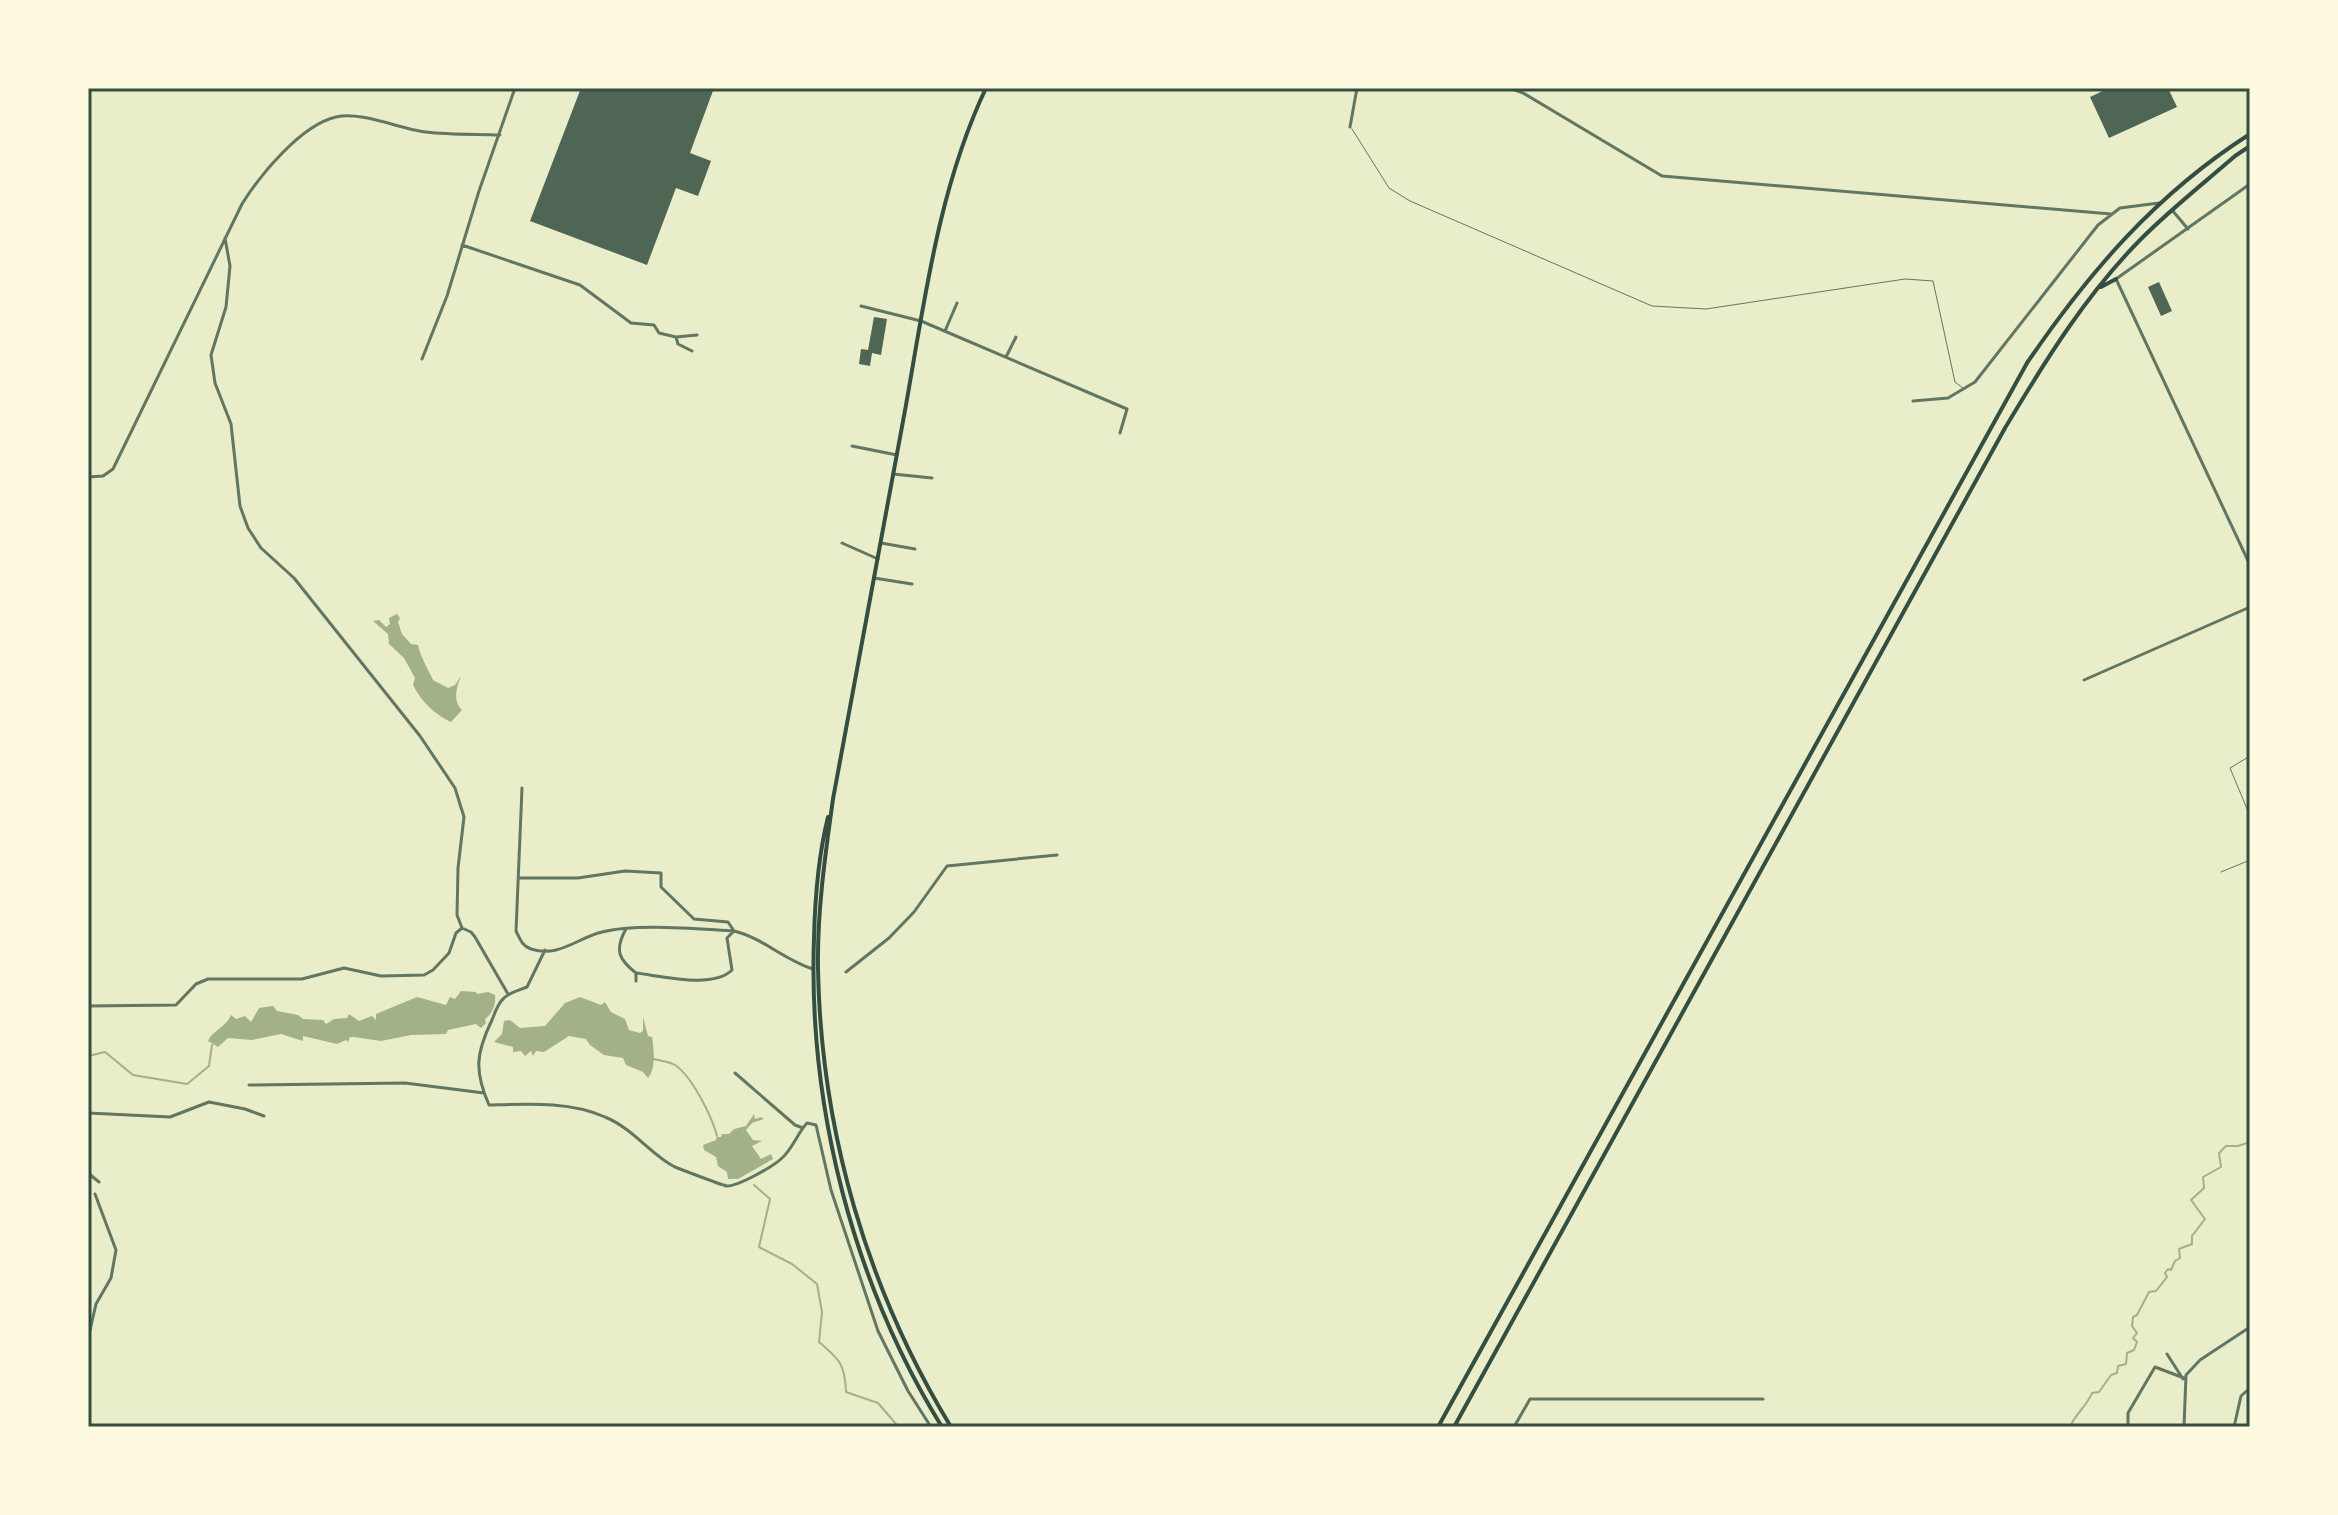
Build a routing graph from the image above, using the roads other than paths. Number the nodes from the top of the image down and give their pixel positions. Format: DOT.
graph roads {
  1 [pos="515,88"];
  2 [pos="986,88"];
  3 [pos="1357,88"];
  4 [pos="1510,88"];
  5 [pos="1350,127"];
  6 [pos="2250,134"];
  7 [pos="500,135"];
  8 [pos="2250,146"];
  9 [pos="2250,184"];
  10 [pos="2159,203"];
  11 [pos="2172,210"];
  12 [pos="2111,214"];
  13 [pos="2188,229"];
  14 [pos="225,238"];
  15 [pos="462,245"];
  16 [pos="2116,279"];
  17 [pos="2099,288"];
  18 [pos="957,303"];
  19 [pos="861,306"];
  20 [pos="921,321"];
  21 [pos="945,331"];
  22 [pos="697,335"];
  23 [pos="676,337"];
  24 [pos="1016,337"];
  25 [pos="692,351"];
  26 [pos="1006,357"];
  27 [pos="422,359"];
  28 [pos="1965,389"];
  29 [pos="1913,401"];
  30 [pos="1120,433"];
  31 [pos="852,446"];
  32 [pos="897,455"];
  33 [pos="893,474"];
  34 [pos="88,477"];
  35 [pos="932,478"];
  36 [pos="842,543"];
  37 [pos="881,543"];
  38 [pos="915,549"];
  39 [pos="878,559"];
  40 [pos="2250,565"];
  41 [pos="874,578"];
  42 [pos="912,584"];
  43 [pos="2250,607"];
  44 [pos="2084,680"];
  45 [pos="2250,756"];
  46 [pos="522,788"];
  47 [pos="833,799"];
  48 [pos="2250,816"];
  49 [pos="1057,855"];
  50 [pos="2250,860"];
  51 [pos="2221,872"];
  52 [pos="518,878"];
  53 [pos="462,928"];
  54 [pos="627,928"];
  55 [pos="734,931"];
  56 [pos="545,950"];
  57 [pos="813,969"];
  58 [pos="846,972"];
  59 [pos="636,973"];
  60 [pos="636,981"];
  61 [pos="508,994"];
  62 [pos="88,1006"];
  63 [pos="735,1073"];
  64 [pos="249,1085"];
  65 [pos="484,1093"];
  66 [pos="88,1113"];
  67 [pos="264,1116"];
  68 [pos="803,1128"];
  69 [pos="88,1173"];
  70 [pos="99,1182"];
  71 [pos="95,1194"];
  72 [pos="2250,1327"];
  73 [pos="88,1339"];
  74 [pos="2167,1354"];
  75 [pos="2185,1377"];
  76 [pos="2250,1388"];
  77 [pos="1763,1399"];
  78 [pos="931,1427"];
  79 [pos="942,1427"];
  80 [pos="951,1427"];
  81 [pos="1438,1427"];
  82 [pos="1454,1427"];
  83 [pos="1514,1427"];
  84 [pos="2128,1427"];
  85 [pos="2184,1427"];
  86 [pos="2234,1427"];
  1 -- 7 [label="street"];
  2 -- 20 [label="main road"];
  3 -- 5 [label="street"];
  4 -- 12 [label="street"];
  5 -- 28 [label="lane"];
  6 -- 10 [label="main road"];
  7 -- 14 [label="street"];
  7 -- 15 [label="street"];
  8 -- 11 [label="main road"];
  9 -- 13 [label="street"];
  10 -- 12 [label="street"];
  10 -- 81 [label="main road"];
  11 -- 13 [label="street"];
  11 -- 17 [label="main road"];
  12 -- 28 [label="street"];
  13 -- 16 [label="street"];
  14 -- 34 [label="street"];
  14 -- 53 [label="street"];
  15 -- 23 [label="street"];
  15 -- 27 [label="street"];
  16 -- 17 [label="main road"];
  16 -- 40 [label="street"];
  17 -- 82 [label="main road"];
  18 -- 21 [label="street"];
  19 -- 20 [label="street"];
  20 -- 21 [label="street"];
  20 -- 32 [label="main road"];
  21 -- 26 [label="street"];
  22 -- 23 [label="street"];
  23 -- 25 [label="street"];
  24 -- 26 [label="street"];
  26 -- 30 [label="street"];
  28 -- 29 [label="street"];
  31 -- 32 [label="street"];
  32 -- 33 [label="main road"];
  33 -- 35 [label="street"];
  33 -- 37 [label="main road"];
  36 -- 39 [label="street"];
  37 -- 38 [label="street"];
  37 -- 39 [label="main road"];
  39 -- 41 [label="main road"];
  41 -- 42 [label="street"];
  41 -- 47 [label="main road"];
  43 -- 44 [label="street"];
  45 -- 48 [label="lane"];
  46 -- 52 [label="street"];
  47 -- 57 [label="main road"];
  47 -- 80 [label="main road"];
  49 -- 58 [label="street"];
  50 -- 51 [label="lane"];
  52 -- 55 [label="street"];
  52 -- 56 [label="street"];
  53 -- 61 [label="street"];
  53 -- 62 [label="street"];
  54 -- 55 [label="street"];
  54 -- 56 [label="street"];
  54 -- 59 [label="street"];
  55 -- 57 [label="street"];
  55 -- 59 [label="street"];
  56 -- 61 [label="street"];
  57 -- 79 [label="main road"];
  59 -- 60 [label="street"];
  61 -- 65 [label="street"];
  63 -- 68 [label="street"];
  64 -- 65 [label="street"];
  65 -- 68 [label="street"];
  66 -- 67 [label="street"];
  68 -- 78 [label="street"];
  69 -- 70 [label="street"];
  71 -- 73 [label="street"];
  72 -- 75 [label="street"];
  74 -- 75 [label="street"];
  75 -- 84 [label="street"];
  75 -- 85 [label="street"];
  76 -- 86 [label="street"];
  77 -- 83 [label="street"];
}
